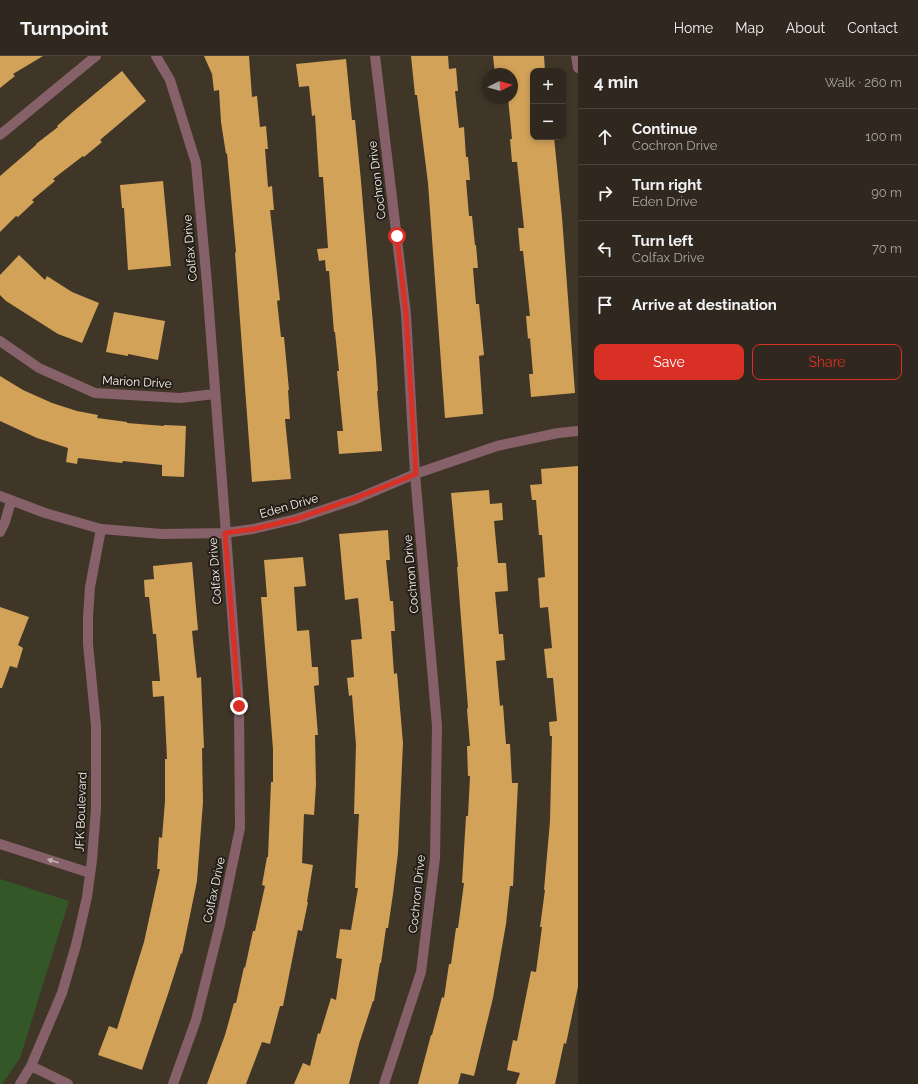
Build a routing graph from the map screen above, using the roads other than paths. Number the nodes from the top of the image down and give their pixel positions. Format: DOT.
graph roads {
  1 [pos="96,56"];
  2 [pos="156,56"];
  3 [pos="375,56"];
  4 [pos="576,56"];
  5 [pos="578,68"];
  6 [pos="0,135"];
  7 [pos="0,341"];
  8 [pos="215,394"];
  9 [pos="578,431"];
  10 [pos="416,474"];
  11 [pos="0,496"];
  12 [pos="11,501"];
  13 [pos="101,529"];
  14 [pos="0,532"];
  15 [pos="225,533"];
  16 [pos="0,844"];
  17 [pos="90,873"];
  18 [pos="31,1066"];
  19 [pos="20,1084"];
  20 [pos="68,1084"];
  21 [pos="174,1084"];
  22 [pos="384,1084"];
  1 -- 6 [label="street"];
  2 -- 8 [label="street, Colfax Drive"];
  3 -- 10 [label="street, Cochron Drive"];
  4 -- 5 [label="street"];
  7 -- 8 [label="street, Marion Drive"];
  8 -- 15 [label="street, Colfax Drive"];
  9 -- 10 [label="street, Eden Drive"];
  10 -- 15 [label="street, Eden Drive"];
  10 -- 22 [label="street, Cochron Drive"];
  11 -- 12 [label="street, Eden Drive"];
  12 -- 13 [label="street, Eden Drive"];
  12 -- 14 [label="street"];
  13 -- 15 [label="street, Eden Drive"];
  13 -- 17 [label="street, JFK Boulevard"];
  15 -- 21 [label="street, Colfax Drive"];
  17 -- 16 [label="street, one-way"];
  17 -- 18 [label="street, JFK Boulevard"];
  18 -- 19 [label="street, JFK Boulevard"];
  18 -- 20 [label="street"];
}
